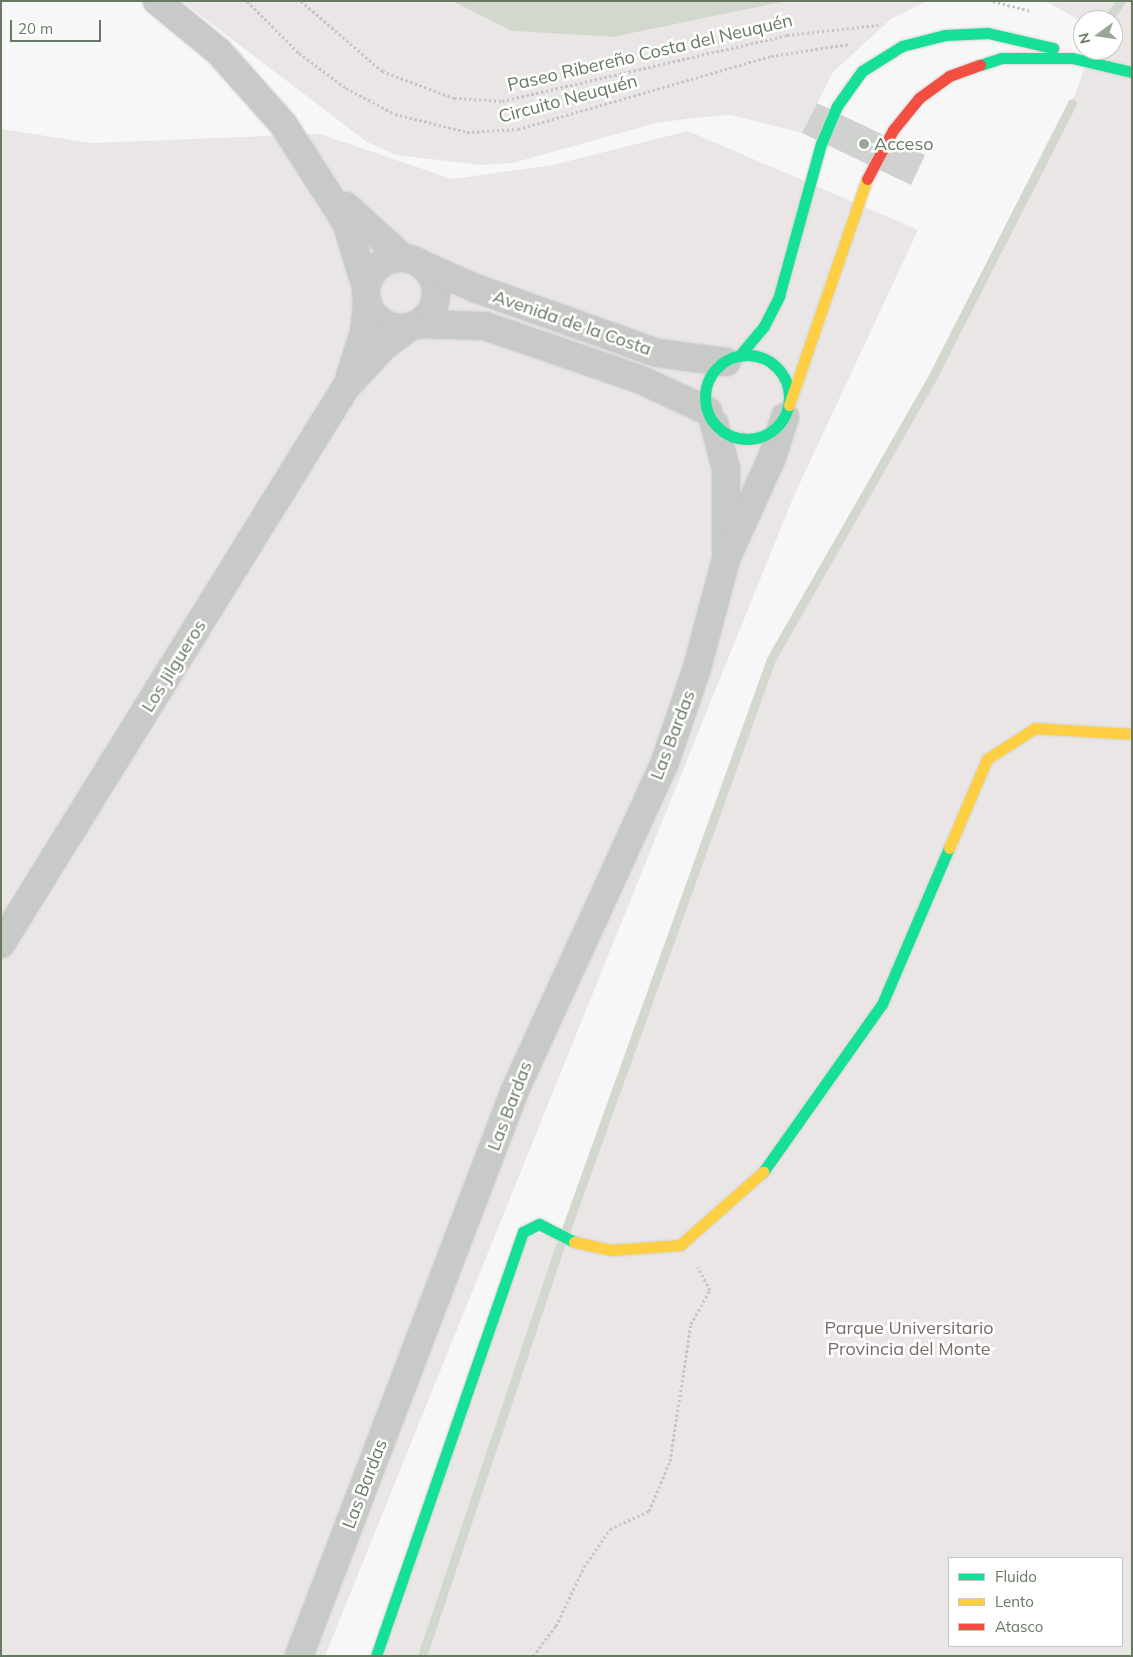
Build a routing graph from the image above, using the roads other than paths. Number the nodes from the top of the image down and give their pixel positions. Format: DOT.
graph roads {
  1 [pos="157,1"];
  2 [pos="1073,55"];
  3 [pos="1073,58"];
  4 [pos="1088,60"];
  5 [pos="1132,72"];
  6 [pos="321,178"];
  7 [pos="413,261"];
  8 [pos="367,294"];
  9 [pos="413,326"];
  10 [pos="732,359"];
  11 [pos="346,387"];
  12 [pos="787,411"];
  13 [pos="711,417"];
  14 [pos="726,559"];
  15 [pos="1132,734"];
  16 [pos="1,944"];
  17 [pos="299,1656"];
  18 [pos="376,1656"];
  1 -- 6 [label="street, Avenida de la Costa"];
  2 -- 10 [label="street"];
  3 -- 12 [label="street"];
  4 -- 5 [label="street"];
  6 -- 7 [label="street, Avenida de la Costa"];
  6 -- 8 [label="street, Avenida de la Costa"];
  7 -- 8 [label="street"];
  7 -- 9 [label="street, Avenida de la Costa"];
  7 -- 10 [label="street, Avenida de la Costa"];
  8 -- 9 [label="street, Avenida de la Costa"];
  8 -- 11 [label="street, Los Jilgueros"];
  9 -- 11 [label="street, Los Jilgueros"];
  9 -- 13 [label="street, Avenida de la Costa"];
  10 -- 12 [label="street, Las Bardas"];
  10 -- 13 [label="street, Las Bardas"];
  11 -- 16 [label="street, Los Jilgueros"];
  12 -- 13 [label="street"];
  12 -- 14 [label="street, Las Bardas"];
  13 -- 14 [label="street, Las Bardas"];
  14 -- 17 [label="street, Las Bardas"];
  15 -- 18 [label="street"];
}
